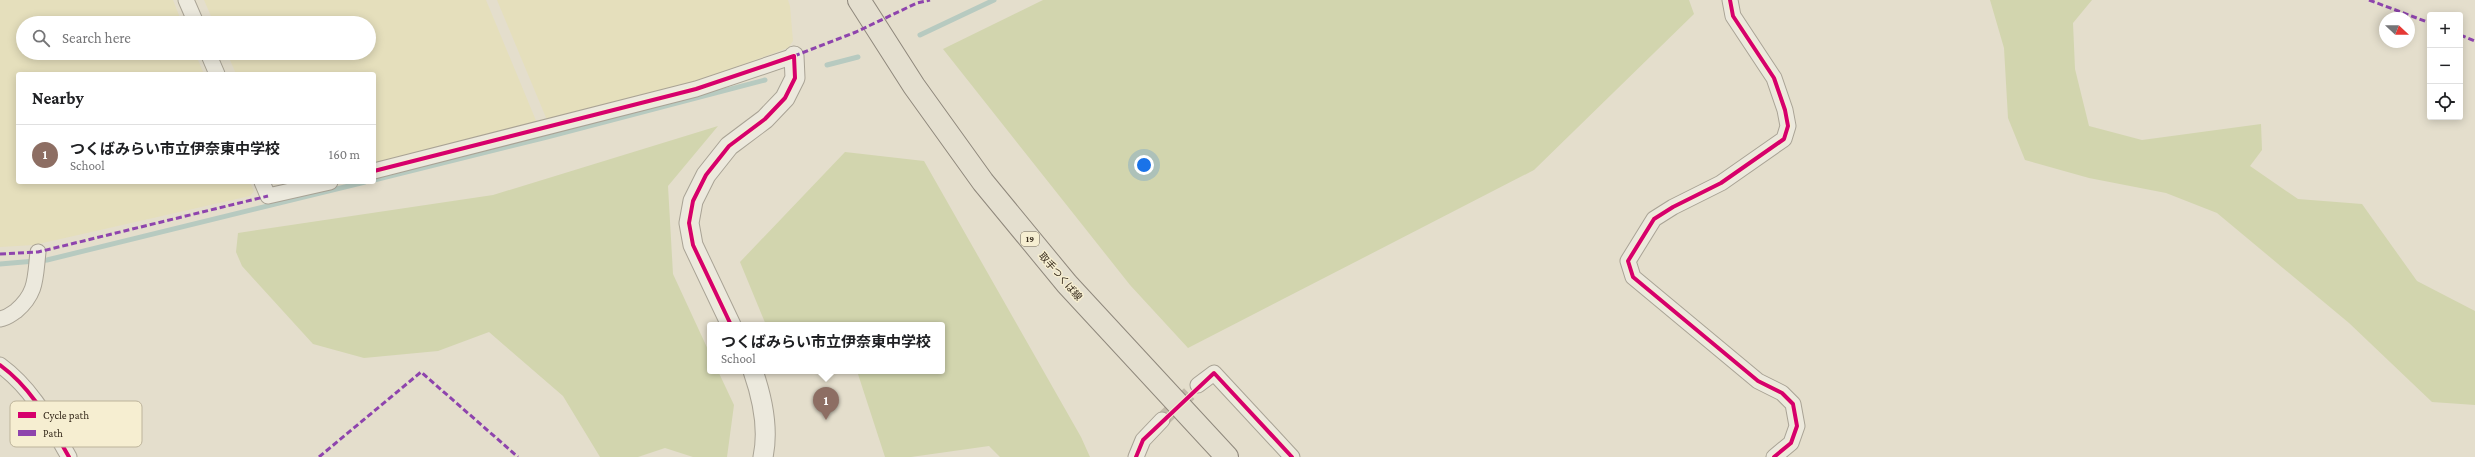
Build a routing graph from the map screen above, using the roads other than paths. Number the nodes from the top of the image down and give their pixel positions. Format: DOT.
graph roads {
  1 [pos="186,0"];
  2 [pos="859,0"];
  3 [pos="1730,0"];
  4 [pos="193,16"];
  5 [pos="794,56"];
  6 [pos="211,60"];
  7 [pos="216,72"];
  8 [pos="376,170"];
  9 [pos="263,184"];
  10 [pos="321,184"];
  11 [pos="38,252"];
  12 [pos="0,319"];
  13 [pos="730,322"];
  14 [pos="0,365"];
  15 [pos="754,374"];
  16 [pos="1198,385"];
  17 [pos="38,401"];
  18 [pos="1162,420"];
  19 [pos="63,447"];
  20 [pos="69,457"];
  21 [pos="763,457"];
  22 [pos="1136,457"];
  23 [pos="1227,457"];
  24 [pos="1292,457"];
  25 [pos="1774,457"];
  1 -- 4 [label="street"];
  2 -- 23 [label="main road, 取手つくば線 / 19"];
  3 -- 25 [label="street"];
  5 -- 8 [label="street"];
  5 -- 13 [label="street"];
  6 -- 7 [label="street"];
  9 -- 10 [label="street"];
  11 -- 12 [label="street"];
  14 -- 17 [label="street"];
  15 -- 21 [label="street"];
  16 -- 24 [label="street"];
  18 -- 22 [label="street"];
  19 -- 20 [label="street"];
}
